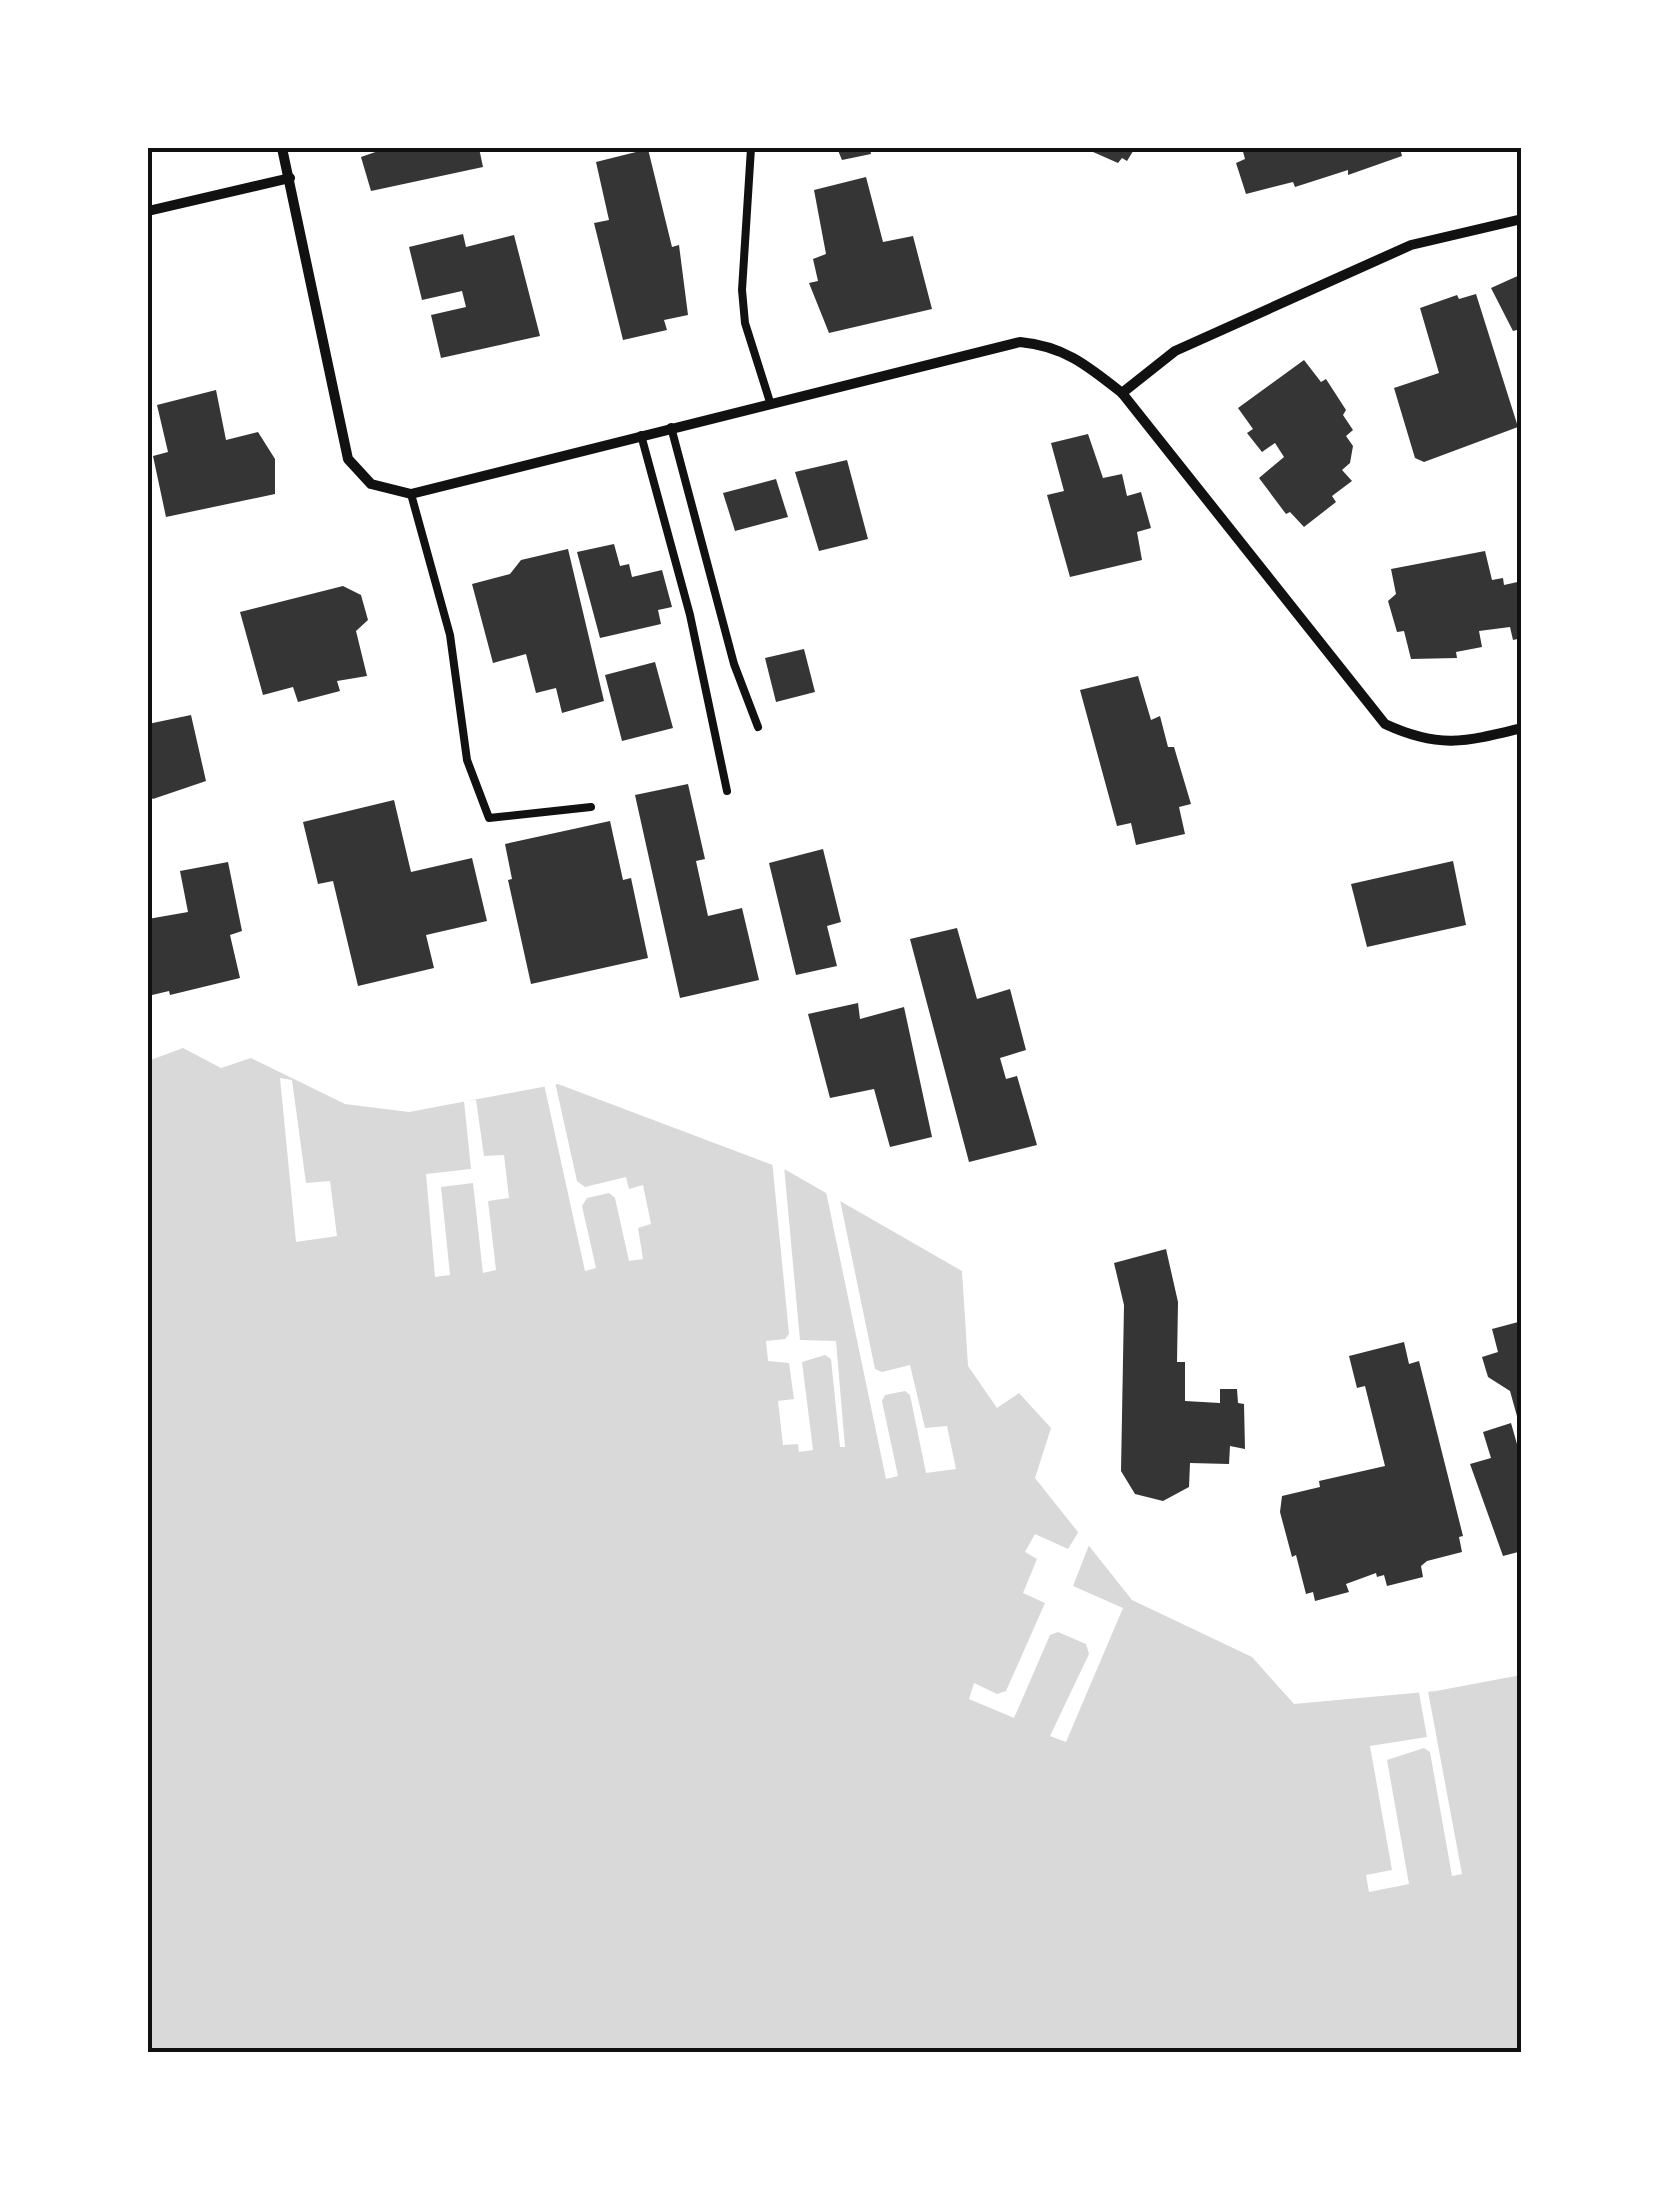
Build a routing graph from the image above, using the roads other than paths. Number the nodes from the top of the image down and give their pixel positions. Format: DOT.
graph roads {
  1 [pos="282,148"];
  2 [pos="750,148"];
  3 [pos="290,178"];
  4 [pos="148,211"];
  5 [pos="1522,219"];
  6 [pos="1122,393"];
  7 [pos="770,402"];
  8 [pos="672,427"];
  9 [pos="641,435"];
  10 [pos="412,494"];
  11 [pos="758,727"];
  12 [pos="1522,728"];
  13 [pos="727,790"];
  14 [pos="591,807"];
  1 -- 3 [label="street"];
  2 -- 7 [label="lane"];
  3 -- 4 [label="street"];
  3 -- 10 [label="street"];
  5 -- 6 [label="street"];
  6 -- 7 [label="street"];
  6 -- 12 [label="street"];
  7 -- 8 [label="street"];
  8 -- 9 [label="street"];
  8 -- 11 [label="lane"];
  9 -- 10 [label="street"];
  9 -- 13 [label="lane"];
  10 -- 14 [label="lane"];
}
